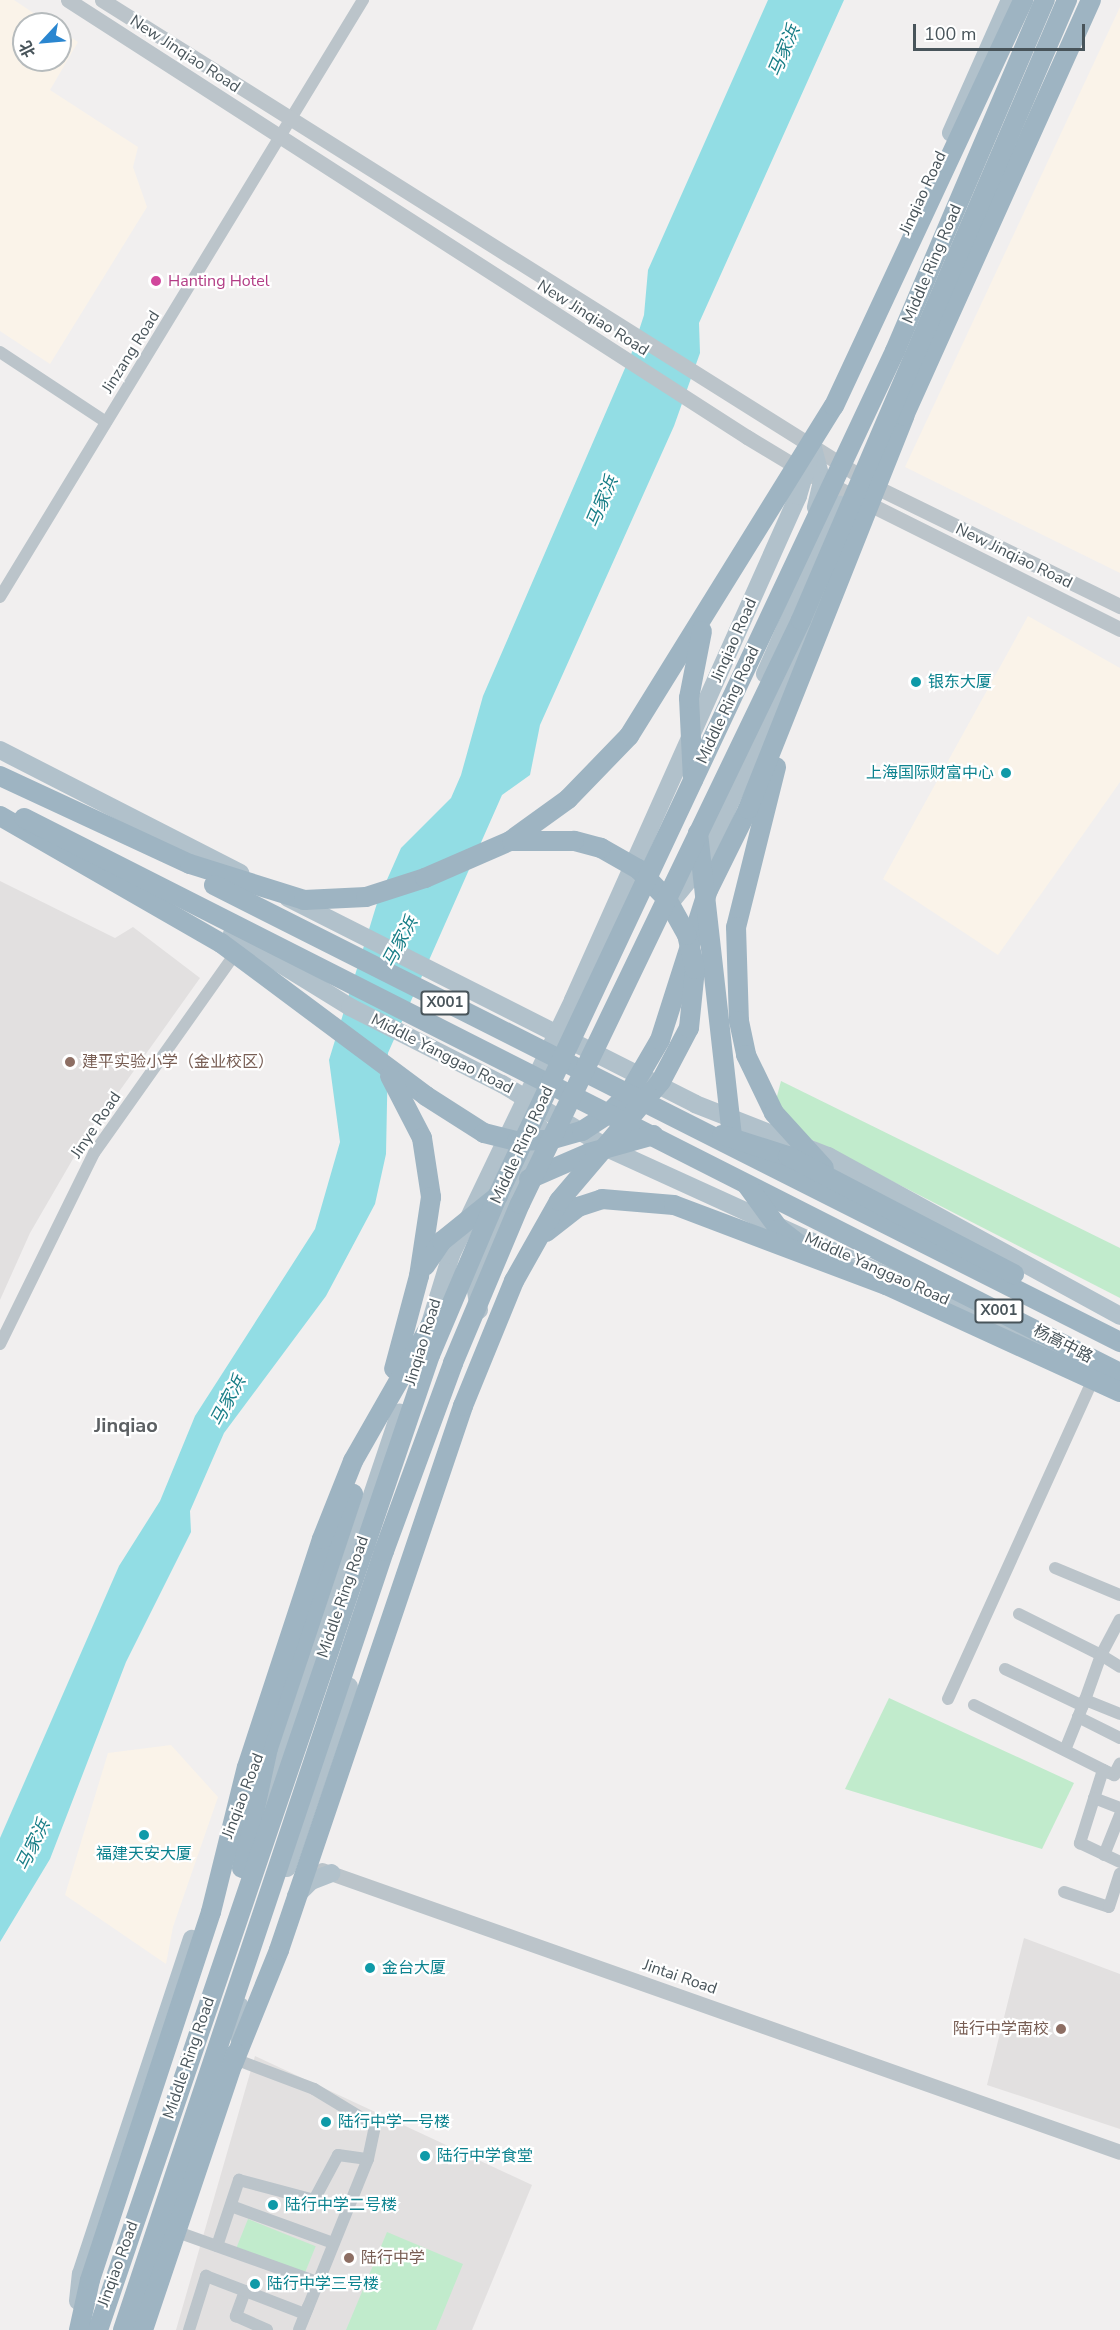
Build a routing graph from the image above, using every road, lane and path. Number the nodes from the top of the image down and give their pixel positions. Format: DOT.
graph roads {
  1 [pos="68,0"];
  2 [pos="102,0"];
  3 [pos="363,0"];
  4 [pos="1010,0"];
  5 [pos="1023,0"];
  6 [pos="1045,0"];
  7 [pos="1067,0"];
  8 [pos="1090,0"];
  9 [pos="1096,0"];
  10 [pos="1082,10"];
  11 [pos="292,121"];
  12 [pos="281,137"];
  13 [pos="0,352"];
  14 [pos="904,416"];
  15 [pos="106,422"];
  16 [pos="813,448"];
  17 [pos="805,472"];
  18 [pos="858,472"];
  19 [pos="822,481"];
  20 [pos="846,493"];
  21 [pos="864,502"];
  22 [pos="725,579"];
  23 [pos="812,594"];
  24 [pos="0,597"];
  25 [pos="1120,606"];
  26 [pos="1120,629"];
  27 [pos="768,667"];
  28 [pos="802,677"];
  29 [pos="0,750"];
  30 [pos="0,776"];
  31 [pos="0,805"];
  32 [pos="0,817"];
  33 [pos="510,841"];
  34 [pos="636,860"];
  35 [pos="670,903"];
  36 [pos="244,939"];
  37 [pos="555,1035"];
  38 [pos="578,1046"];
  39 [pos="599,1056"];
  40 [pos="374,1058"];
  41 [pos="523,1096"];
  42 [pos="548,1111"];
  43 [pos="565,1121"];
  44 [pos="853,1188"];
  45 [pos="535,1242"];
  46 [pos="817,1258"];
  47 [pos="468,1265"];
  48 [pos="444,1274"];
  49 [pos="419,1276"];
  50 [pos="1120,1316"];
  51 [pos="482,1318"];
  52 [pos="1120,1331"];
  53 [pos="1120,1342"];
  54 [pos="0,1344"];
  55 [pos="1096,1372"];
  56 [pos="1120,1373"];
  57 [pos="1120,1384"];
  58 [pos="1120,1392"];
  59 [pos="1055,1569"];
  60 [pos="374,1581"];
  61 [pos="1120,1595"];
  62 [pos="334,1603"];
  63 [pos="1019,1614"];
  64 [pos="1120,1618"];
  65 [pos="1101,1655"];
  66 [pos="1120,1667"];
  67 [pos="1005,1669"];
  68 [pos="948,1699"];
  69 [pos="974,1705"];
  70 [pos="1082,1708"];
  71 [pos="1120,1714"];
  72 [pos="1120,1738"];
  73 [pos="1065,1750"];
  74 [pos="1120,1763"];
  75 [pos="1117,1776"];
  76 [pos="1094,1798"];
  77 [pos="1120,1808"];
  78 [pos="1120,1815"];
  79 [pos="229,1837"];
  80 [pos="256,1848"];
  81 [pos="1104,1855"];
  82 [pos="290,1859"];
  83 [pos="1120,1862"];
  84 [pos="332,1874"];
  85 [pos="1120,1874"];
  86 [pos="1064,1892"];
  87 [pos="294,1897"];
  88 [pos="230,1936"];
  89 [pos="240,2006"];
  90 [pos="237,2062"];
  91 [pos="1120,2152"];
  92 [pos="368,2159"];
  93 [pos="231,2206"];
  94 [pos="183,2234"];
  95 [pos="333,2243"];
  96 [pos="217,2246"];
  97 [pos="317,2282"];
  98 [pos="245,2291"];
  99 [pos="108,2297"];
  100 [pos="305,2314"];
  101 [pos="75,2330"];
  102 [pos="79,2330"];
  103 [pos="92,2330"];
  104 [pos="99,2330"];
  105 [pos="123,2330"];
  106 [pos="130,2330"];
  107 [pos="143,2330"];
  108 [pos="151,2330"];
  109 [pos="189,2330"];
  110 [pos="267,2330"];
  111 [pos="299,2330"];
  1 -- 12 [label="street, New Jinqiao Road"];
  2 -- 11 [label="street, New Jinqiao Road"];
  3 -- 11 [label="street, Jinzang Road"];
  4 -- 16 [label="main road, Jinqiao Road"];
  5 -- 22 [label="highway"];
  6 -- 47 [label="highway, Middle Ring Road"];
  7 -- 23 [label="highway, Middle Ring Road"];
  8 -- 10 [label="highway"];
  9 -- 10 [label="highway"];
  10 -- 14 [label="highway"];
  10 -- 18 [label="main road, Jinqiao Road"];
  11 -- 12 [label="street, Jinzang Road"];
  11 -- 16 [label="street, New Jinqiao Road"];
  12 -- 15 [label="street, Jinzang Road"];
  12 -- 17 [label="street, New Jinqiao Road"];
  13 -- 15 [label="street"];
  14 -- 23 [label="highway"];
  14 -- 28 [label="highway"];
  15 -- 24 [label="street, Jinzang Road"];
  16 -- 17 [label="main road, Jinqiao Road"];
  16 -- 18 [label="street, New Jinqiao Road"];
  16 -- 19 [label="main road"];
  17 -- 19 [label="street, New Jinqiao Road"];
  17 -- 34 [label="main road, Jinqiao Road"];
  18 -- 20 [label="main road, Jinqiao Road"];
  18 -- 21 [label="main road"];
  18 -- 25 [label="street, New Jinqiao Road"];
  19 -- 20 [label="street, New Jinqiao Road"];
  19 -- 27 [label="main road"];
  20 -- 21 [label="street, New Jinqiao Road"];
  20 -- 27 [label="main road, Jinqiao Road"];
  21 -- 26 [label="street, New Jinqiao Road"];
  21 -- 35 [label="main road, Jinqiao Road"];
  22 -- 33 [label="highway"];
  22 -- 46 [label="highway"];
  23 -- 60 [label="highway, Middle Ring Road"];
  27 -- 35 [label="main road, Jinqiao Road"];
  28 -- 40 [label="highway"];
  28 -- 44 [label="highway"];
  29 -- 37 [label="main road, X001"];
  30 -- 33 [label="highway"];
  30 -- 53 [label="highway, X001"];
  31 -- 56 [label="highway, Middle Yanggao Road / X001"];
  32 -- 36 [label="main road, Middle Yanggao Road / X001"];
  32 -- 40 [label="highway"];
  33 -- 45 [label="highway"];
  34 -- 37 [label="main road, Jinqiao Road"];
  34 -- 38 [label="main road"];
  35 -- 39 [label="main road, Jinqiao Road"];
  36 -- 41 [label="main road, Middle Yanggao Road / X001"];
  36 -- 54 [label="street, Jinye Road"];
  37 -- 38 [label="main road"];
  37 -- 41 [label="main road, Jinqiao Road"];
  37 -- 42 [label="main road"];
  38 -- 39 [label="main road"];
  38 -- 43 [label="main road"];
  39 -- 43 [label="main road, Jinqiao Road"];
  39 -- 50 [label="main road"];
  40 -- 49 [label="highway"];
  41 -- 42 [label="main road, Middle Yanggao Road / X001"];
  41 -- 48 [label="main road, Jinqiao Road"];
  42 -- 43 [label="main road, Middle Yanggao Road / X001"];
  42 -- 51 [label="main road"];
  43 -- 51 [label="main road, Jinqiao Road"];
  43 -- 55 [label="main road, Middle Yanggao Road / X001"];
  44 -- 49 [label="highway"];
  44 -- 52 [label="highway"];
  45 -- 46 [label="highway"];
  45 -- 90 [label="highway"];
  46 -- 58 [label="highway"];
  47 -- 88 [label="highway, Middle Ring Road"];
  47 -- 102 [label="highway"];
  48 -- 62 [label="main road, Jinqiao Road"];
  48 -- 79 [label="main road, Jinqiao Road"];
  49 -- 88 [label="highway"];
  51 -- 82 [label="main road, Jinqiao Road"];
  55 -- 57 [label="main road, Middle Yanggao Road / X001"];
  55 -- 68 [label="street"];
  59 -- 61 [label="street"];
  60 -- 90 [label="highway"];
  60 -- 105 [label="highway, Middle Ring Road"];
  62 -- 80 [label="main road, Jinqiao Road"];
  62 -- 82 [label="main road"];
  63 -- 65 [label="street"];
  64 -- 65 [label="street"];
  65 -- 66 [label="street"];
  65 -- 70 [label="street"];
  67 -- 70 [label="street"];
  69 -- 73 [label="street"];
  70 -- 71 [label="street"];
  70 -- 72 [label="street"];
  70 -- 73 [label="street"];
  73 -- 75 [label="street"];
  74 -- 75 [label="street"];
  75 -- 76 [label="street"];
  76 -- 77 [label="street"];
  76 -- 81 [label="street"];
  78 -- 81 [label="street"];
  79 -- 80 [label="street, Jintai Road"];
  79 -- 101 [label="main road, Jinqiao Road"];
  80 -- 82 [label="street, Jintai Road"];
  80 -- 99 [label="main road, Jinqiao Road"];
  81 -- 83 [label="street"];
  82 -- 84 [label="street, Jintai Road"];
  82 -- 87 [label="main road, Jinqiao Road"];
  82 -- 89 [label="main road, Jinqiao Road"];
  84 -- 87 [label="main road"];
  84 -- 91 [label="street, Jintai Road"];
  85 -- 86 [label="street"];
  87 -- 90 [label="main road, Jinqiao Road"];
  88 -- 104 [label="highway, Middle Ring Road"];
  89 -- 90 [label="main road"];
  89 -- 106 [label="main road, Jinqiao Road"];
  90 -- 92 [label="street"];
  90 -- 94 [label="main road, Jinqiao Road"];
  90 -- 107 [label="highway"];
  92 -- 93 [label="street"];
  92 -- 95 [label="street"];
  93 -- 95 [label="street"];
  93 -- 96 [label="street"];
  94 -- 96 [label="street"];
  94 -- 108 [label="main road, Jinqiao Road"];
  95 -- 97 [label="street"];
  96 -- 97 [label="street"];
  97 -- 100 [label="street"];
  98 -- 100 [label="street"];
  98 -- 109 [label="street"];
  98 -- 110 [label="street"];
  99 -- 103 [label="main road, Jinqiao Road"];
  99 -- 104 [label="main road"];
  100 -- 111 [label="street"];
}
